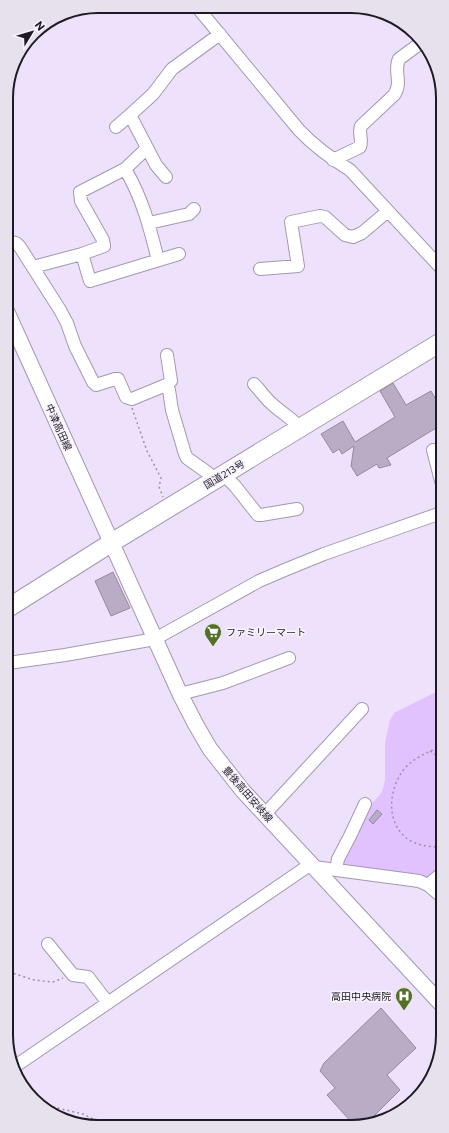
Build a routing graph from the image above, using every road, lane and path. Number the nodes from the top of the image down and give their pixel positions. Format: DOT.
graph roads {
  1 [pos="202,13"];
  2 [pos="220,34"];
  3 [pos="418,45"];
  4 [pos="130,115"];
  5 [pos="116,127"];
  6 [pos="147,148"];
  7 [pos="333,160"];
  8 [pos="126,169"];
  9 [pos="166,177"];
  10 [pos="194,209"];
  11 [pos="388,211"];
  12 [pos="149,223"];
  13 [pos="13,242"];
  14 [pos="82,254"];
  15 [pos="179,254"];
  16 [pos="158,260"];
  17 [pos="436,264"];
  18 [pos="32,267"];
  19 [pos="260,269"];
  20 [pos="13,325"];
  21 [pos="436,345"];
  22 [pos="167,355"];
  23 [pos="254,384"];
  24 [pos="166,385"];
  25 [pos="128,398"];
  26 [pos="300,428"];
  27 [pos="433,450"];
  28 [pos="436,462"];
  29 [pos="219,477"];
  30 [pos="162,503"];
  31 [pos="297,509"];
  32 [pos="436,519"];
  33 [pos="111,543"];
  34 [pos="13,605"];
  35 [pos="155,639"];
  36 [pos="289,658"];
  37 [pos="13,662"];
  38 [pos="180,694"];
  39 [pos="362,709"];
  40 [pos="436,748"];
  41 [pos="430,751"];
  42 [pos="436,755"];
  43 [pos="365,804"];
  44 [pos="265,814"];
  45 [pos="436,846"];
  46 [pos="312,866"];
  47 [pos="336,870"];
  48 [pos="436,878"];
  49 [pos="428,885"];
  50 [pos="436,892"];
  51 [pos="48,944"];
  52 [pos="13,973"];
  53 [pos="73,975"];
  54 [pos="436,999"];
  55 [pos="108,1003"];
  56 [pos="18,1064"];
  57 [pos="52,1107"];
  58 [pos="94,1120"];
  1 -- 2 [label="street"];
  2 -- 4 [label="street"];
  2 -- 7 [label="street"];
  3 -- 7 [label="street"];
  4 -- 5 [label="street"];
  4 -- 6 [label="street"];
  6 -- 8 [label="street"];
  6 -- 9 [label="street"];
  7 -- 11 [label="street"];
  8 -- 12 [label="street"];
  8 -- 14 [label="street"];
  10 -- 12 [label="street"];
  11 -- 17 [label="street"];
  11 -- 19 [label="street"];
  12 -- 16 [label="street"];
  13 -- 18 [label="street"];
  14 -- 16 [label="street"];
  14 -- 18 [label="street"];
  15 -- 16 [label="street"];
  18 -- 25 [label="street"];
  20 -- 33 [label="main road, 中津高田線"];
  21 -- 26 [label="highway, 国道213号"];
  22 -- 24 [label="street"];
  23 -- 26 [label="street"];
  24 -- 25 [label="street"];
  24 -- 29 [label="street"];
  25 -- 30 [label="path"];
  26 -- 29 [label="highway, 国道213号"];
  27 -- 28 [label="street"];
  29 -- 31 [label="street"];
  29 -- 33 [label="highway, 国道213号"];
  32 -- 35 [label="street"];
  33 -- 34 [label="highway, 国道213号"];
  33 -- 35 [label="main road, 豊後高田安岐線"];
  35 -- 37 [label="street"];
  35 -- 38 [label="main road, 豊後高田安岐線"];
  36 -- 38 [label="street"];
  38 -- 44 [label="main road, 豊後高田安岐線"];
  39 -- 44 [label="street"];
  40 -- 41 [label="path"];
  41 -- 42 [label="path"];
  41 -- 45 [label="path"];
  43 -- 47 [label="street"];
  44 -- 46 [label="main road, 豊後高田安岐線"];
  46 -- 47 [label="street"];
  46 -- 54 [label="main road, 豊後高田安岐線"];
  46 -- 55 [label="street"];
  47 -- 49 [label="street"];
  48 -- 49 [label="street"];
  49 -- 50 [label="street"];
  51 -- 53 [label="street"];
  52 -- 53 [label="path"];
  53 -- 55 [label="street"];
  55 -- 56 [label="street"];
  57 -- 58 [label="path"];
}
